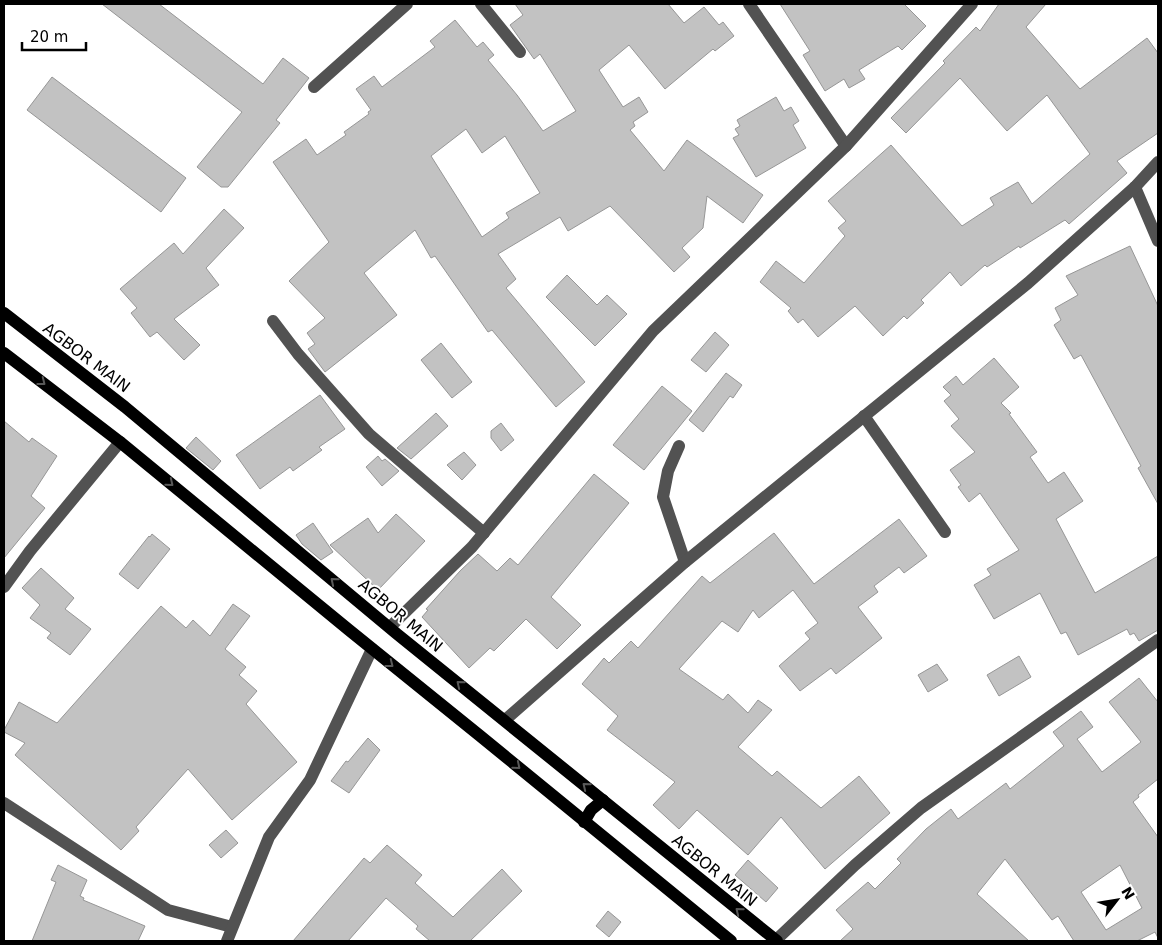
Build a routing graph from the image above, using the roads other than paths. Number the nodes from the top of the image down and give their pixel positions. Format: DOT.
graph roads {
  1 [pos="407,4"];
  2 [pos="481,4"];
  3 [pos="749,4"];
  4 [pos="972,4"];
  5 [pos="520,52"];
  6 [pos="314,87"];
  7 [pos="846,146"];
  8 [pos="1158,162"];
  9 [pos="1135,187"];
  10 [pos="1158,241"];
  11 [pos="4,313"];
  12 [pos="273,321"];
  13 [pos="4,352"];
  14 [pos="864,416"];
  15 [pos="120,442"];
  16 [pos="679,446"];
  17 [pos="944,532"];
  18 [pos="484,533"];
  19 [pos="685,562"];
  20 [pos="4,586"];
  21 [pos="390,627"];
  22 [pos="1158,640"];
  23 [pos="372,650"];
  24 [pos="504,720"];
  25 [pos="603,800"];
  26 [pos="4,803"];
  27 [pos="584,822"];
  28 [pos="232,928"];
  29 [pos="227,941"];
  30 [pos="731,941"];
  31 [pos="777,941"];
  1 -- 6 [label="street"];
  2 -- 5 [label="street"];
  3 -- 7 [label="street"];
  4 -- 7 [label="street"];
  7 -- 18 [label="street"];
  8 -- 9 [label="street"];
  9 -- 10 [label="street"];
  9 -- 14 [label="street"];
  21 -- 11 [label="main road, AGBOR MAIN, one-way"];
  12 -- 18 [label="street"];
  13 -- 15 [label="main road, one-way"];
  14 -- 17 [label="street"];
  14 -- 19 [label="street"];
  15 -- 20 [label="street"];
  15 -- 23 [label="main road, one-way"];
  16 -- 19 [label="street"];
  18 -- 21 [label="street"];
  19 -- 24 [label="street"];
  24 -- 21 [label="main road, AGBOR MAIN, one-way"];
  22 -- 31 [label="street"];
  23 -- 27 [label="main road, one-way"];
  23 -- 28 [label="street"];
  25 -- 24 [label="main road, AGBOR MAIN, one-way"];
  25 -- 27 [label="main road"];
  31 -- 25 [label="main road, AGBOR MAIN, one-way"];
  26 -- 28 [label="street"];
  27 -- 30 [label="main road"];
  28 -- 29 [label="street"];
}
